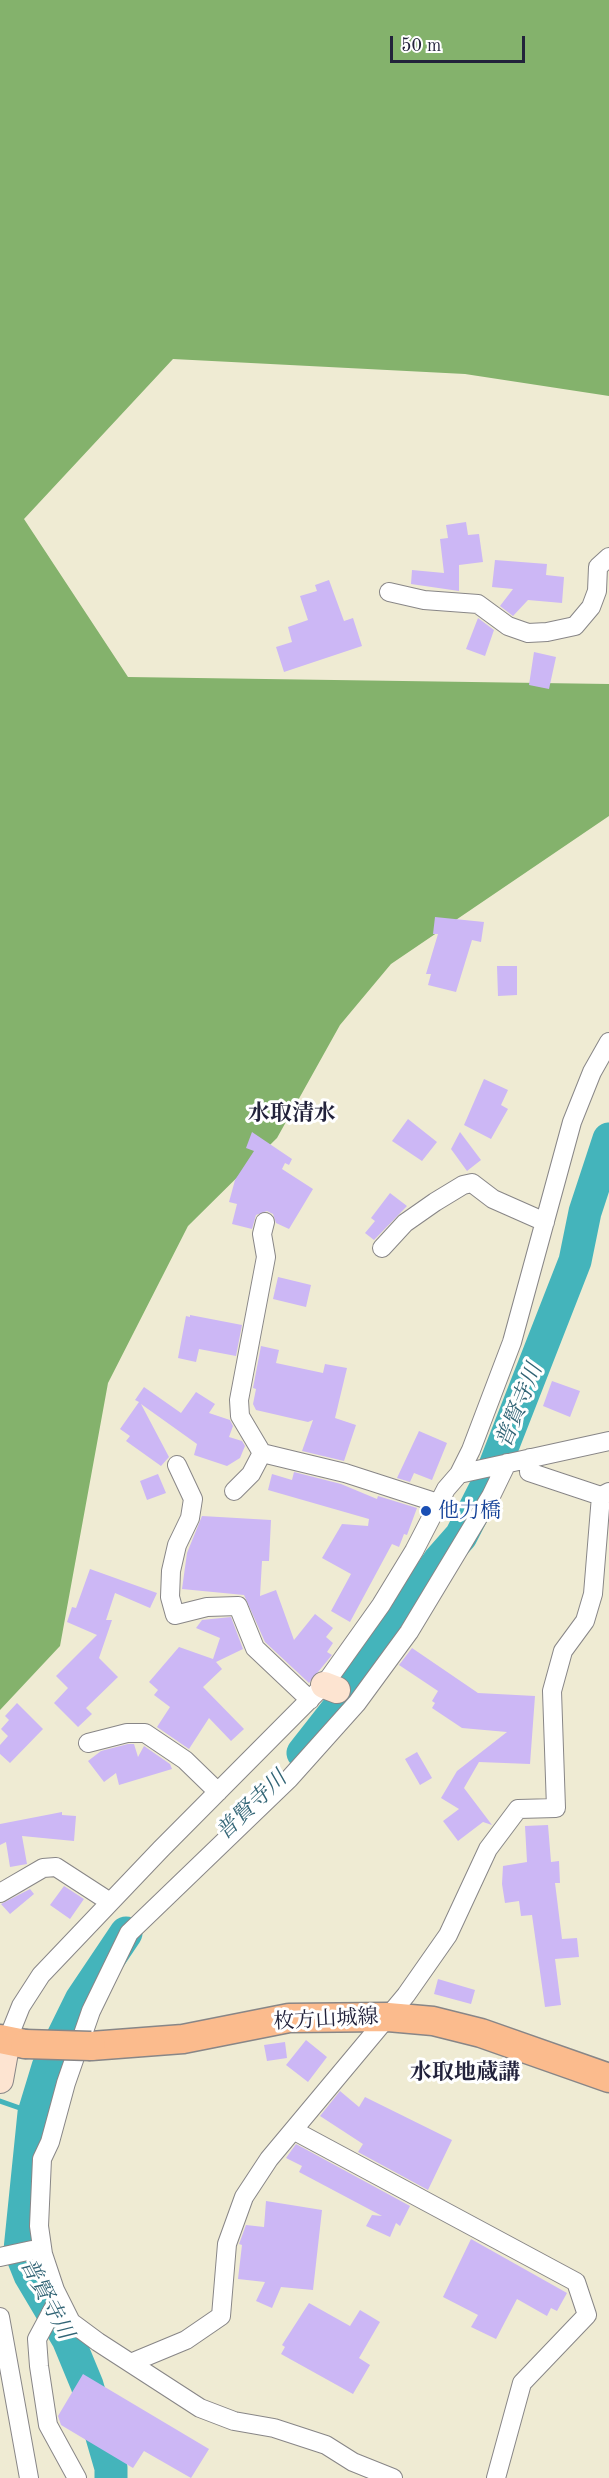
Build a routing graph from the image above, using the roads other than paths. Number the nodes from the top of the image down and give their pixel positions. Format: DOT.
graph roads {
  1 [pos="609,557"];
  2 [pos="389,592"];
  3 [pos="609,1042"];
  4 [pos="265,1222"];
  5 [pos="545,1222"];
  6 [pos="382,1248"];
  7 [pos="609,1440"];
  8 [pos="262,1453"];
  9 [pos="530,1458"];
  10 [pos="503,1464"];
  11 [pos="177,1465"];
  12 [pos="459,1474"];
  13 [pos="234,1491"];
  14 [pos="605,1494"];
  15 [pos="438,1503"];
  16 [pos="324,1692"];
  17 [pos="88,1743"];
  18 [pos="218,1792"];
  19 [pos="0,1893"];
  20 [pos="110,1902"];
  21 [pos="388,2017"];
  22 [pos="11,2041"];
  23 [pos="609,2078"];
  24 [pos="0,2080"];
  25 [pos="293,2130"];
  26 [pos="38,2252"];
  27 [pos="1,2257"];
  28 [pos="59,2298"];
  29 [pos="0,2317"];
  30 [pos="132,2362"];
  31 [pos="29,2478"];
  32 [pos="77,2478"];
  33 [pos="393,2478"];
  34 [pos="496,2478"];
  1 -- 2 [label="street"];
  3 -- 5 [label="street"];
  4 -- 8 [label="street"];
  5 -- 6 [label="street"];
  5 -- 12 [label="street"];
  7 -- 9 [label="street"];
  8 -- 13 [label="street"];
  8 -- 15 [label="street"];
  9 -- 10 [label="street"];
  9 -- 14 [label="street"];
  10 -- 12 [label="street"];
  10 -- 26 [label="street"];
  11 -- 16 [label="street"];
  12 -- 15 [label="street"];
  14 -- 21 [label="street"];
  15 -- 16 [label="street"];
  16 -- 18 [label="street"];
  17 -- 18 [label="street"];
  18 -- 20 [label="street"];
  19 -- 20 [label="street"];
  20 -- 22 [label="street"];
  21 -- 22 [label="main road, 枚方山城線, bridge"];
  21 -- 23 [label="main road, 枚方山城線"];
  21 -- 25 [label="street"];
  22 -- 24 [label="street"];
  25 -- 30 [label="street"];
  25 -- 34 [label="street"];
  26 -- 27 [label="street"];
  26 -- 28 [label="street"];
  28 -- 30 [label="street"];
  28 -- 32 [label="street"];
  29 -- 31 [label="street"];
  30 -- 33 [label="street"];
}
